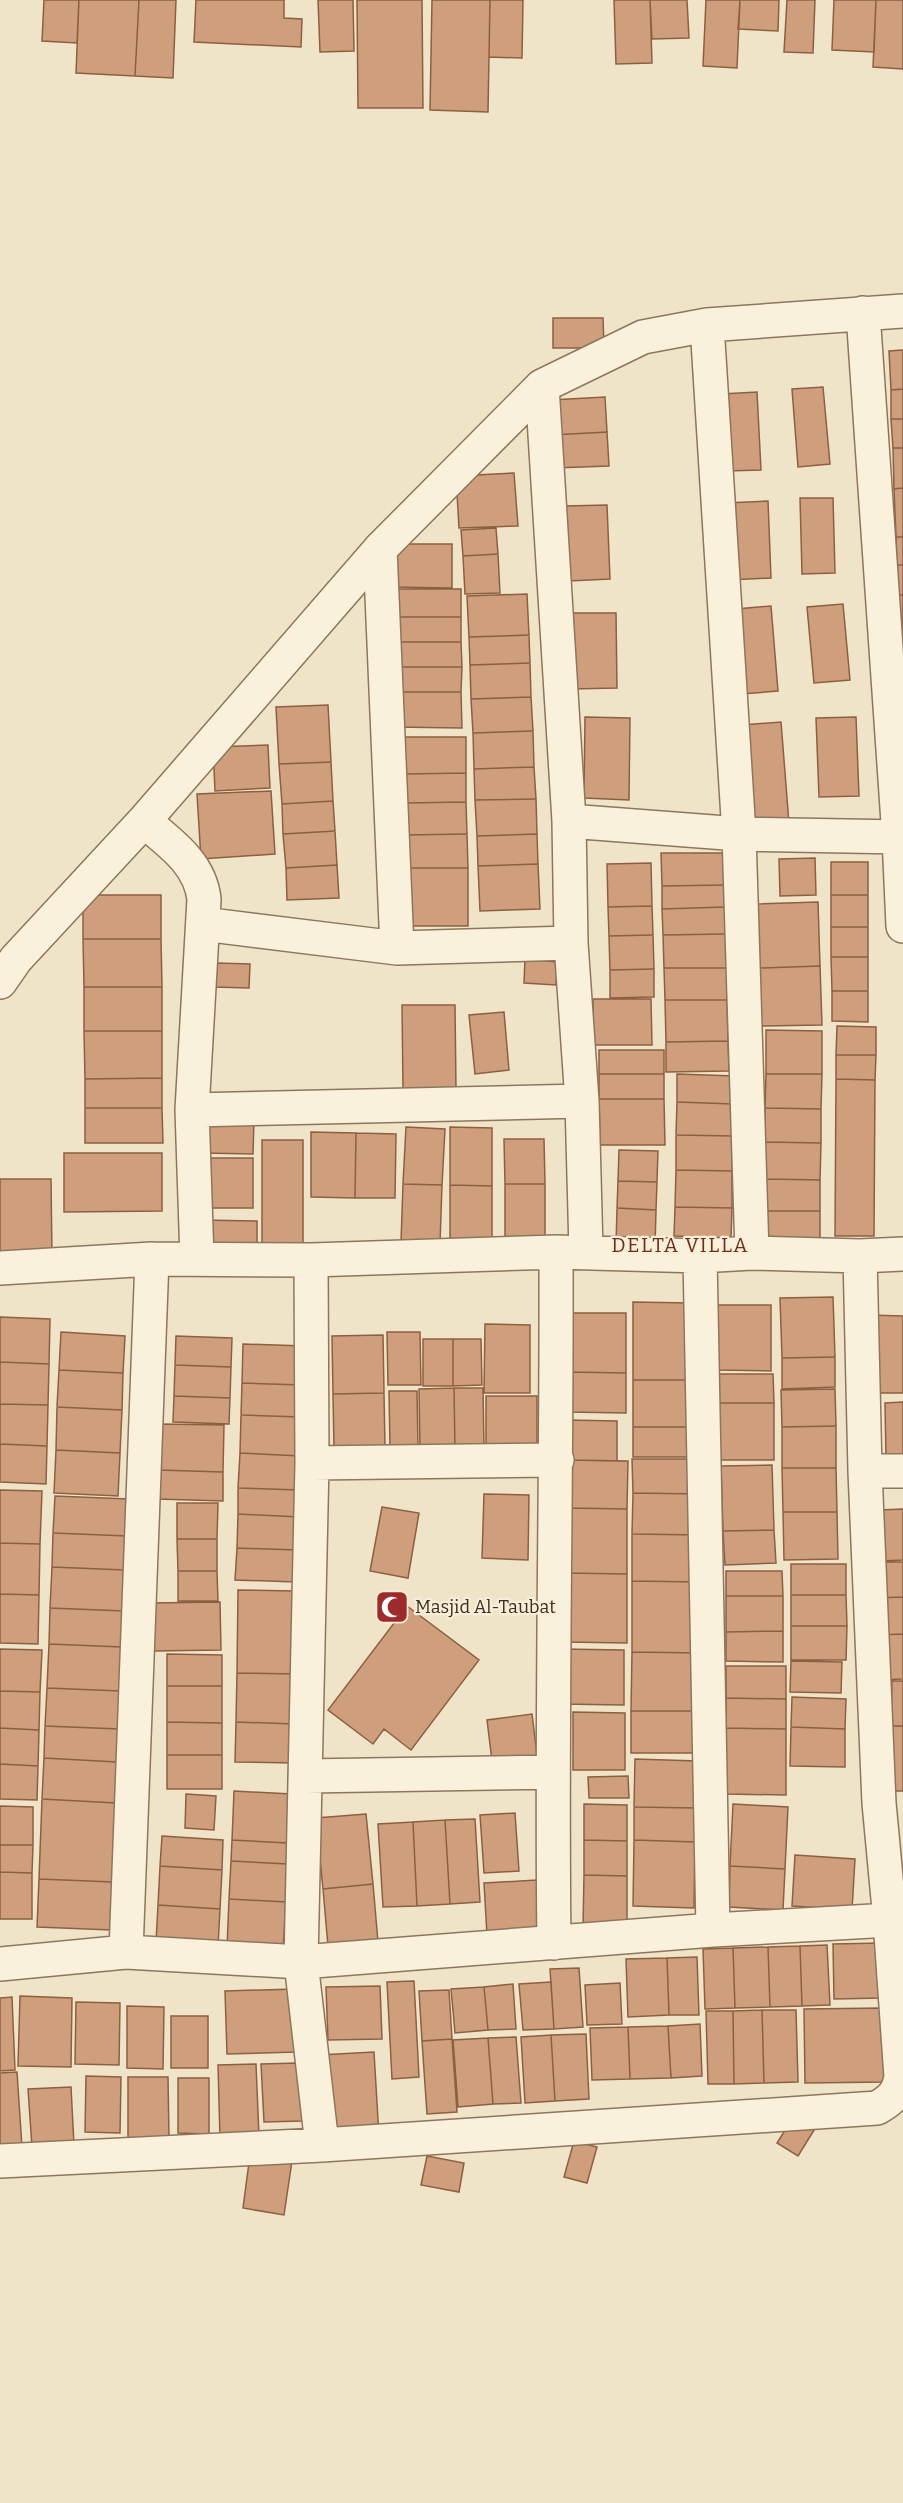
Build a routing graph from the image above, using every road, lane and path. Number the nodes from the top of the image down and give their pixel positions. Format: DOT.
graph roads {
  1 [pos="903,311"];
  2 [pos="863,313"];
  3 [pos="707,325"];
  4 [pos="542,386"];
  5 [pos="380,549"];
  6 [pos="144,821"];
  7 [pos="569,821"];
  8 [pos="738,834"];
  9 [pos="901,837"];
  10 [pos="203,924"];
  11 [pos="903,926"];
  12 [pos="571,943"];
  13 [pos="398,948"];
  14 [pos="0,982"];
  15 [pos="582,1101"];
  16 [pos="192,1110"];
  17 [pos="571,1252"];
  18 [pos="752,1253"];
  19 [pos="903,1254"];
  20 [pos="700,1256"];
  21 [pos="860,1256"];
  22 [pos="152,1259"];
  23 [pos="197,1259"];
  24 [pos="311,1260"];
  25 [pos="0,1268"];
  26 [pos="557,1460"];
  27 [pos="312,1463"];
  28 [pos="865,1471"];
  29 [pos="903,1471"];
  30 [pos="552,1772"];
  31 [pos="306,1776"];
  32 [pos="891,1802"];
  33 [pos="890,1920"];
  34 [pos="713,1930"];
  35 [pos="554,1943"];
  36 [pos="126,1952"];
  37 [pos="301,1962"];
  38 [pos="0,1964"];
  39 [pos="322,2145"];
  40 [pos="0,2161"];
  1 -- 2 [label="street"];
  2 -- 3 [label="street"];
  2 -- 9 [label="street"];
  3 -- 4 [label="street"];
  3 -- 8 [label="street"];
  4 -- 5 [label="street"];
  4 -- 7 [label="street"];
  5 -- 6 [label="street"];
  5 -- 13 [label="street"];
  6 -- 10 [label="street"];
  6 -- 14 [label="street"];
  7 -- 8 [label="street"];
  7 -- 12 [label="street"];
  8 -- 9 [label="street"];
  8 -- 18 [label="street"];
  9 -- 11 [label="street"];
  10 -- 13 [label="street"];
  10 -- 16 [label="street"];
  12 -- 13 [label="street"];
  12 -- 15 [label="street"];
  15 -- 16 [label="street"];
  15 -- 17 [label="street"];
  16 -- 23 [label="street"];
  17 -- 20 [label="street"];
  17 -- 24 [label="street"];
  17 -- 26 [label="street"];
  18 -- 20 [label="street"];
  18 -- 21 [label="street"];
  19 -- 21 [label="street"];
  20 -- 34 [label="street"];
  21 -- 28 [label="street"];
  22 -- 23 [label="street"];
  22 -- 25 [label="street"];
  22 -- 36 [label="street"];
  23 -- 24 [label="street"];
  24 -- 27 [label="street"];
  26 -- 27 [label="street"];
  26 -- 30 [label="street"];
  27 -- 31 [label="street"];
  28 -- 29 [label="street"];
  28 -- 32 [label="street"];
  30 -- 31 [label="street"];
  30 -- 35 [label="street"];
  31 -- 37 [label="street"];
  32 -- 33 [label="street"];
  33 -- 34 [label="street"];
  33 -- 39 [label="street"];
  34 -- 35 [label="street"];
  35 -- 37 [label="street"];
  36 -- 37 [label="street"];
  36 -- 38 [label="street"];
  37 -- 39 [label="street"];
  39 -- 40 [label="street"];
}
